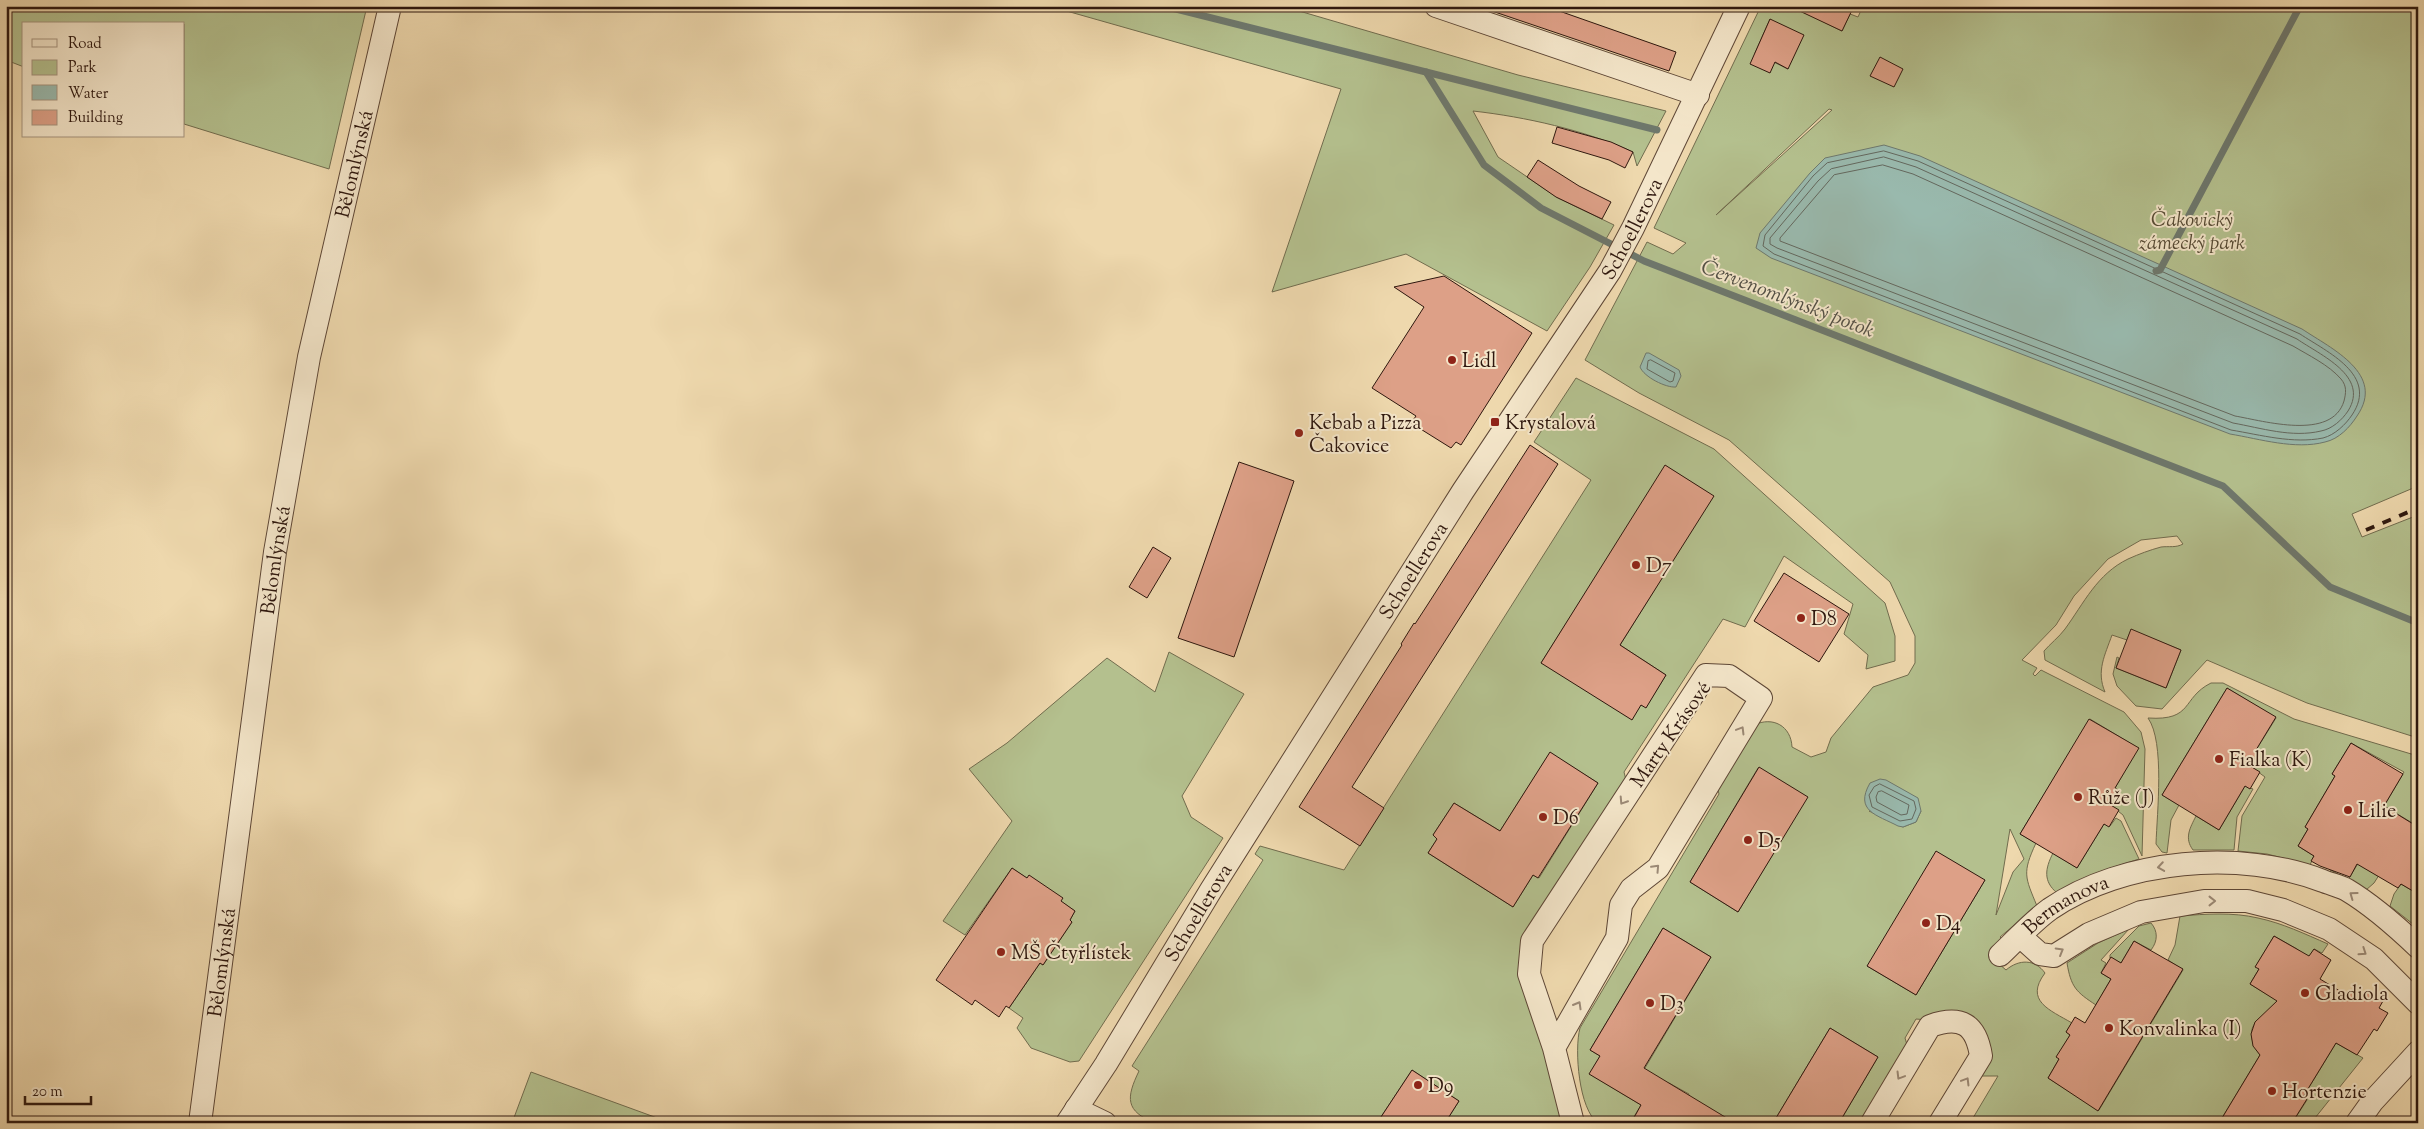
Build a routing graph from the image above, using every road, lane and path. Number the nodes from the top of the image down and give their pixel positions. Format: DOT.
graph roads {
  1 [pos="390,6"];
  2 [pos="1436,6"];
  3 [pos="1739,6"];
  4 [pos="1698,95"];
  5 [pos="2020,936"];
  6 [pos="2418,947"];
  7 [pos="2000,955"];
  8 [pos="2418,1003"];
  9 [pos="1554,1048"];
  10 [pos="2418,1052"];
  11 [pos="1072,1116"];
  12 [pos="200,1123"];
  13 [pos="1105,1123"];
  14 [pos="1573,1123"];
  15 [pos="1872,1123"];
  16 [pos="1940,1123"];
  17 [pos="2357,1123"];
  1 -- 12 [label="street, Bělomlýnská"];
  2 -- 4 [label="street"];
  3 -- 4 [label="street, Schoellerova"];
  4 -- 11 [label="street, Schoellerova"];
  6 -- 5 [label="street, Bermanova, one-way"];
  5 -- 7 [label="street"];
  5 -- 8 [label="street, Bermanova, one-way"];
  9 -- 9 [label="street, Marty Krásové, one-way"];
  9 -- 14 [label="street, Marty Krásové"];
  10 -- 17 [label="street"];
  11 -- 13 [label="street"];
  16 -- 15 [label="street, one-way"];
}
